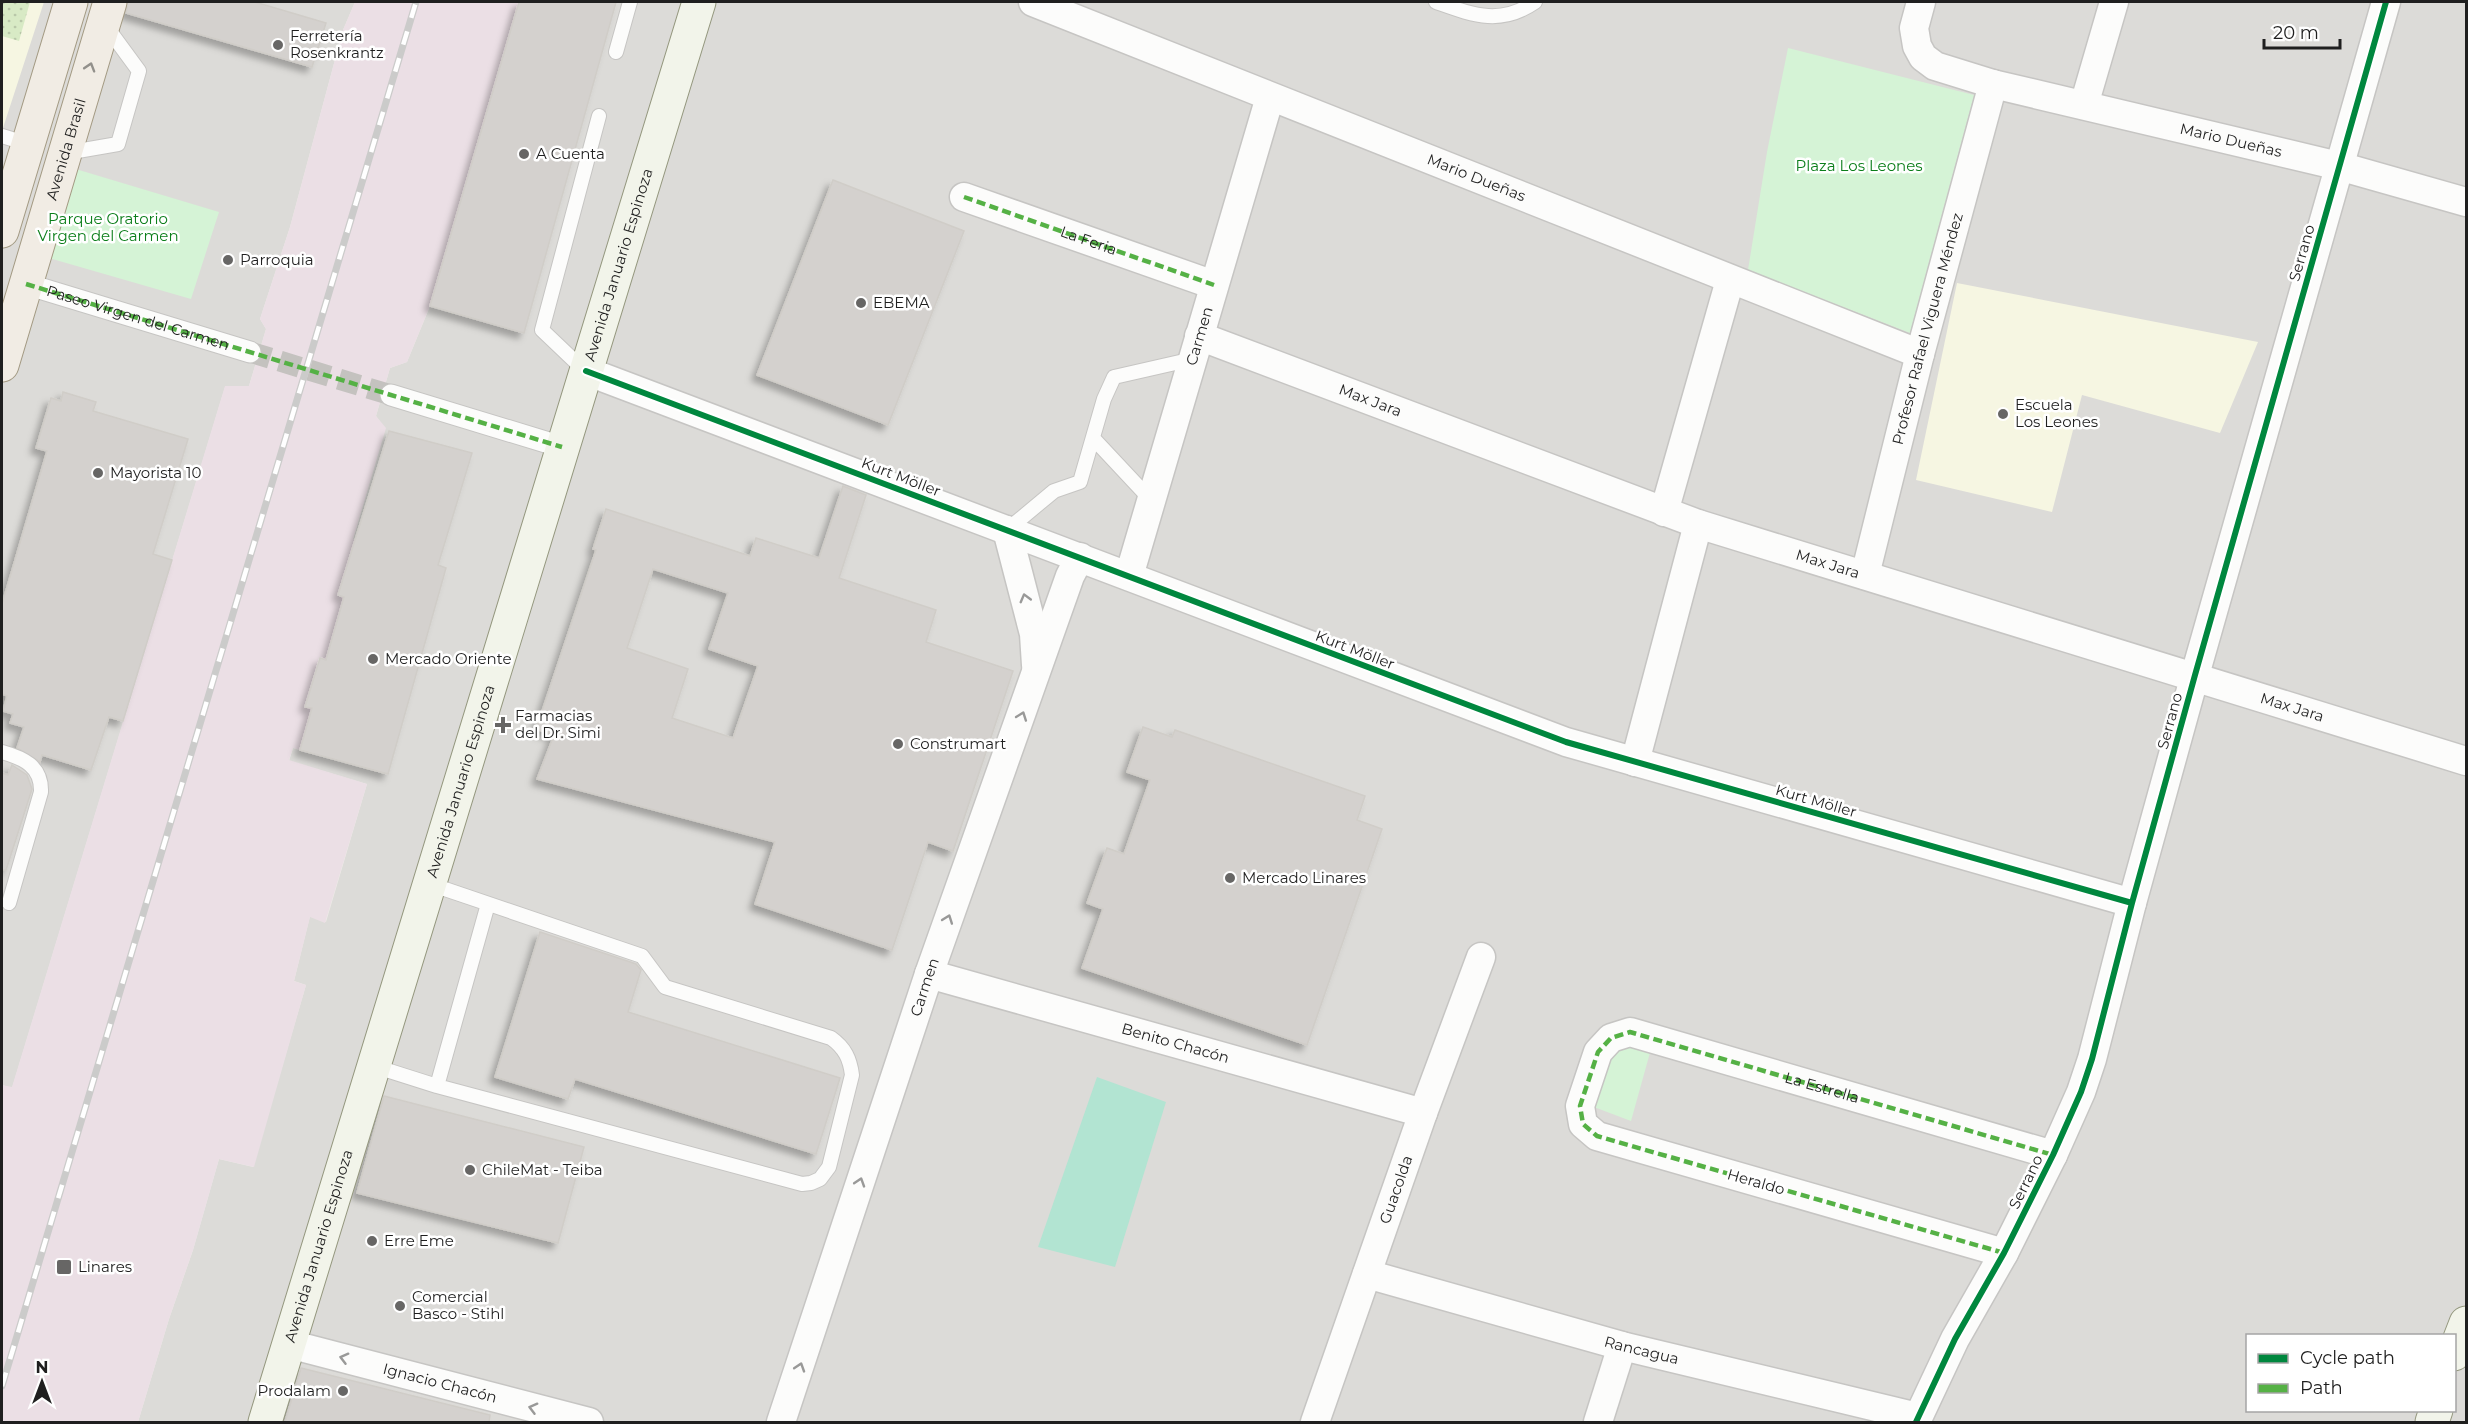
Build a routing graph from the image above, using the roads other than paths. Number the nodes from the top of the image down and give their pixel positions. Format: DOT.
graph roads {
  1 [pos="71,2"];
  2 [pos="630,2"];
  3 [pos="699,2"];
  4 [pos="1034,2"];
  5 [pos="1436,2"];
  6 [pos="1535,2"];
  7 [pos="1921,2"];
  8 [pos="2114,2"];
  9 [pos="2386,2"];
  10 [pos="107,12"];
  11 [pos="616,52"];
  12 [pos="1993,84"];
  13 [pos="1270,97"];
  14 [pos="2084,105"];
  15 [pos="599,116"];
  16 [pos="15,140"];
  17 [pos="64,154"];
  18 [pos="2339,166"];
  19 [pos="9,181"];
  20 [pos="52,194"];
  21 [pos="964,197"];
  22 [pos="2466,202"];
  23 [pos="2,231"];
  24 [pos="1730,280"];
  25 [pos="26,284"];
  26 [pos="1214,285"];
  27 [pos="1196,347"];
  28 [pos="250,352"];
  29 [pos="1920,354"];
  30 [pos="2,365"];
  31 [pos="586,371"];
  32 [pos="391,395"];
  33 [pos="1093,438"];
  34 [pos="562,447"];
  35 [pos="1151,500"];
  36 [pos="1664,512"];
  37 [pos="1698,524"];
  38 [pos="1007,530"];
  39 [pos="1080,557"];
  40 [pos="1865,575"];
  41 [pos="1129,576"];
  42 [pos="2195,675"];
  43 [pos="1036,676"];
  44 [pos="2,752"];
  45 [pos="2466,760"];
  46 [pos="1635,762"];
  47 [pos="430,884"];
  48 [pos="9,903"];
  49 [pos="2132,903"];
  50 [pos="488,904"];
  51 [pos="1481,957"];
  52 [pos="929,974"];
  53 [pos="1598,1052"];
  54 [pos="374,1066"];
  55 [pos="436,1086"];
  56 [pos="1424,1113"];
  57 [pos="2053,1155"];
  58 [pos="2004,1253"];
  59 [pos="1367,1274"];
  60 [pos="2466,1323"];
  61 [pos="289,1344"];
  62 [pos="1622,1346"];
  63 [pos="2456,1349"];
  64 [pos="1917,1420"];
  65 [pos="265,1422"];
  66 [pos="589,1422"];
  67 [pos="781,1422"];
  68 [pos="1315,1422"];
  69 [pos="1598,1422"];
  1 -- 16 [label="main road"];
  2 -- 11 [label="lane"];
  3 -- 31 [label="main road, Avenida Januario Espinoza"];
  4 -- 13 [label="street, Mario Dueñas"];
  5 -- 6 [label="lane"];
  7 -- 12 [label="street, Mario Dueñas"];
  8 -- 14 [label="street"];
  9 -- 18 [label="street, Serrano"];
  17 -- 10 [label="main road, Avenida Brasil, one-way"];
  10 -- 17 [label="lane"];
  12 -- 14 [label="street, Mario Dueñas"];
  12 -- 29 [label="street, Profesor Rafael Viguera Méndez"];
  13 -- 24 [label="street, Mario Dueñas"];
  13 -- 26 [label="street, Carmen"];
  14 -- 18 [label="street, Mario Dueñas"];
  15 -- 31 [label="lane"];
  16 -- 19 [label="main road"];
  17 -- 20 [label="main road, Avenida Brasil"];
  18 -- 22 [label="street, Mario Dueñas"];
  18 -- 42 [label="street, Serrano"];
  19 -- 20 [label="street"];
  19 -- 23 [label="main road"];
  20 -- 25 [label="main road, Avenida Brasil"];
  21 -- 26 [label="street, La Feria"];
  24 -- 29 [label="street, Mario Dueñas"];
  24 -- 36 [label="street"];
  25 -- 28 [label="street, Paseo Virgen del Carmen"];
  25 -- 30 [label="main road, Avenida Brasil"];
  26 -- 27 [label="street, Carmen"];
  27 -- 33 [label="lane"];
  27 -- 35 [label="street, Carmen"];
  27 -- 36 [label="street, Max Jara"];
  29 -- 40 [label="street, Profesor Rafael Viguera Méndez"];
  31 -- 34 [label="main road, Avenida Januario Espinoza"];
  31 -- 38 [label="street, Kurt Möller"];
  32 -- 34 [label="street"];
  33 -- 35 [label="lane"];
  33 -- 38 [label="lane"];
  34 -- 47 [label="main road, Avenida Januario Espinoza"];
  35 -- 41 [label="street, Carmen"];
  36 -- 37 [label="street, Max Jara"];
  37 -- 40 [label="street, Max Jara"];
  37 -- 46 [label="street"];
  38 -- 39 [label="street, Kurt Möller"];
  43 -- 38 [label="street, one-way"];
  39 -- 41 [label="street, Kurt Möller"];
  39 -- 43 [label="street, Carmen"];
  40 -- 42 [label="street, Max Jara"];
  41 -- 46 [label="street, Kurt Möller"];
  42 -- 45 [label="street, Max Jara"];
  42 -- 49 [label="street, Serrano"];
  52 -- 43 [label="street, Carmen, one-way"];
  44 -- 48 [label="lane"];
  46 -- 49 [label="street, Kurt Möller"];
  47 -- 50 [label="lane"];
  47 -- 54 [label="main road, Avenida Januario Espinoza"];
  49 -- 57 [label="street, Serrano"];
  50 -- 55 [label="lane"];
  50 -- 55 [label="lane"];
  51 -- 56 [label="street, Guacolda"];
  52 -- 56 [label="street, Benito Chacón"];
  67 -- 52 [label="street, Carmen, one-way"];
  53 -- 57 [label="street, La Estrella"];
  53 -- 58 [label="street, Heraldo"];
  54 -- 55 [label="lane"];
  54 -- 61 [label="main road, Avenida Januario Espinoza"];
  56 -- 59 [label="street, Guacolda"];
  57 -- 58 [label="street, Serrano"];
  58 -- 64 [label="street, Serrano"];
  59 -- 62 [label="street, Rancagua"];
  59 -- 68 [label="street, Guacolda"];
  60 -- 63 [label="main road"];
  61 -- 65 [label="main road, Avenida Januario Espinoza"];
  66 -- 61 [label="street, Ignacio Chacón, one-way"];
  62 -- 64 [label="street, Rancagua"];
  62 -- 69 [label="street"];
}
